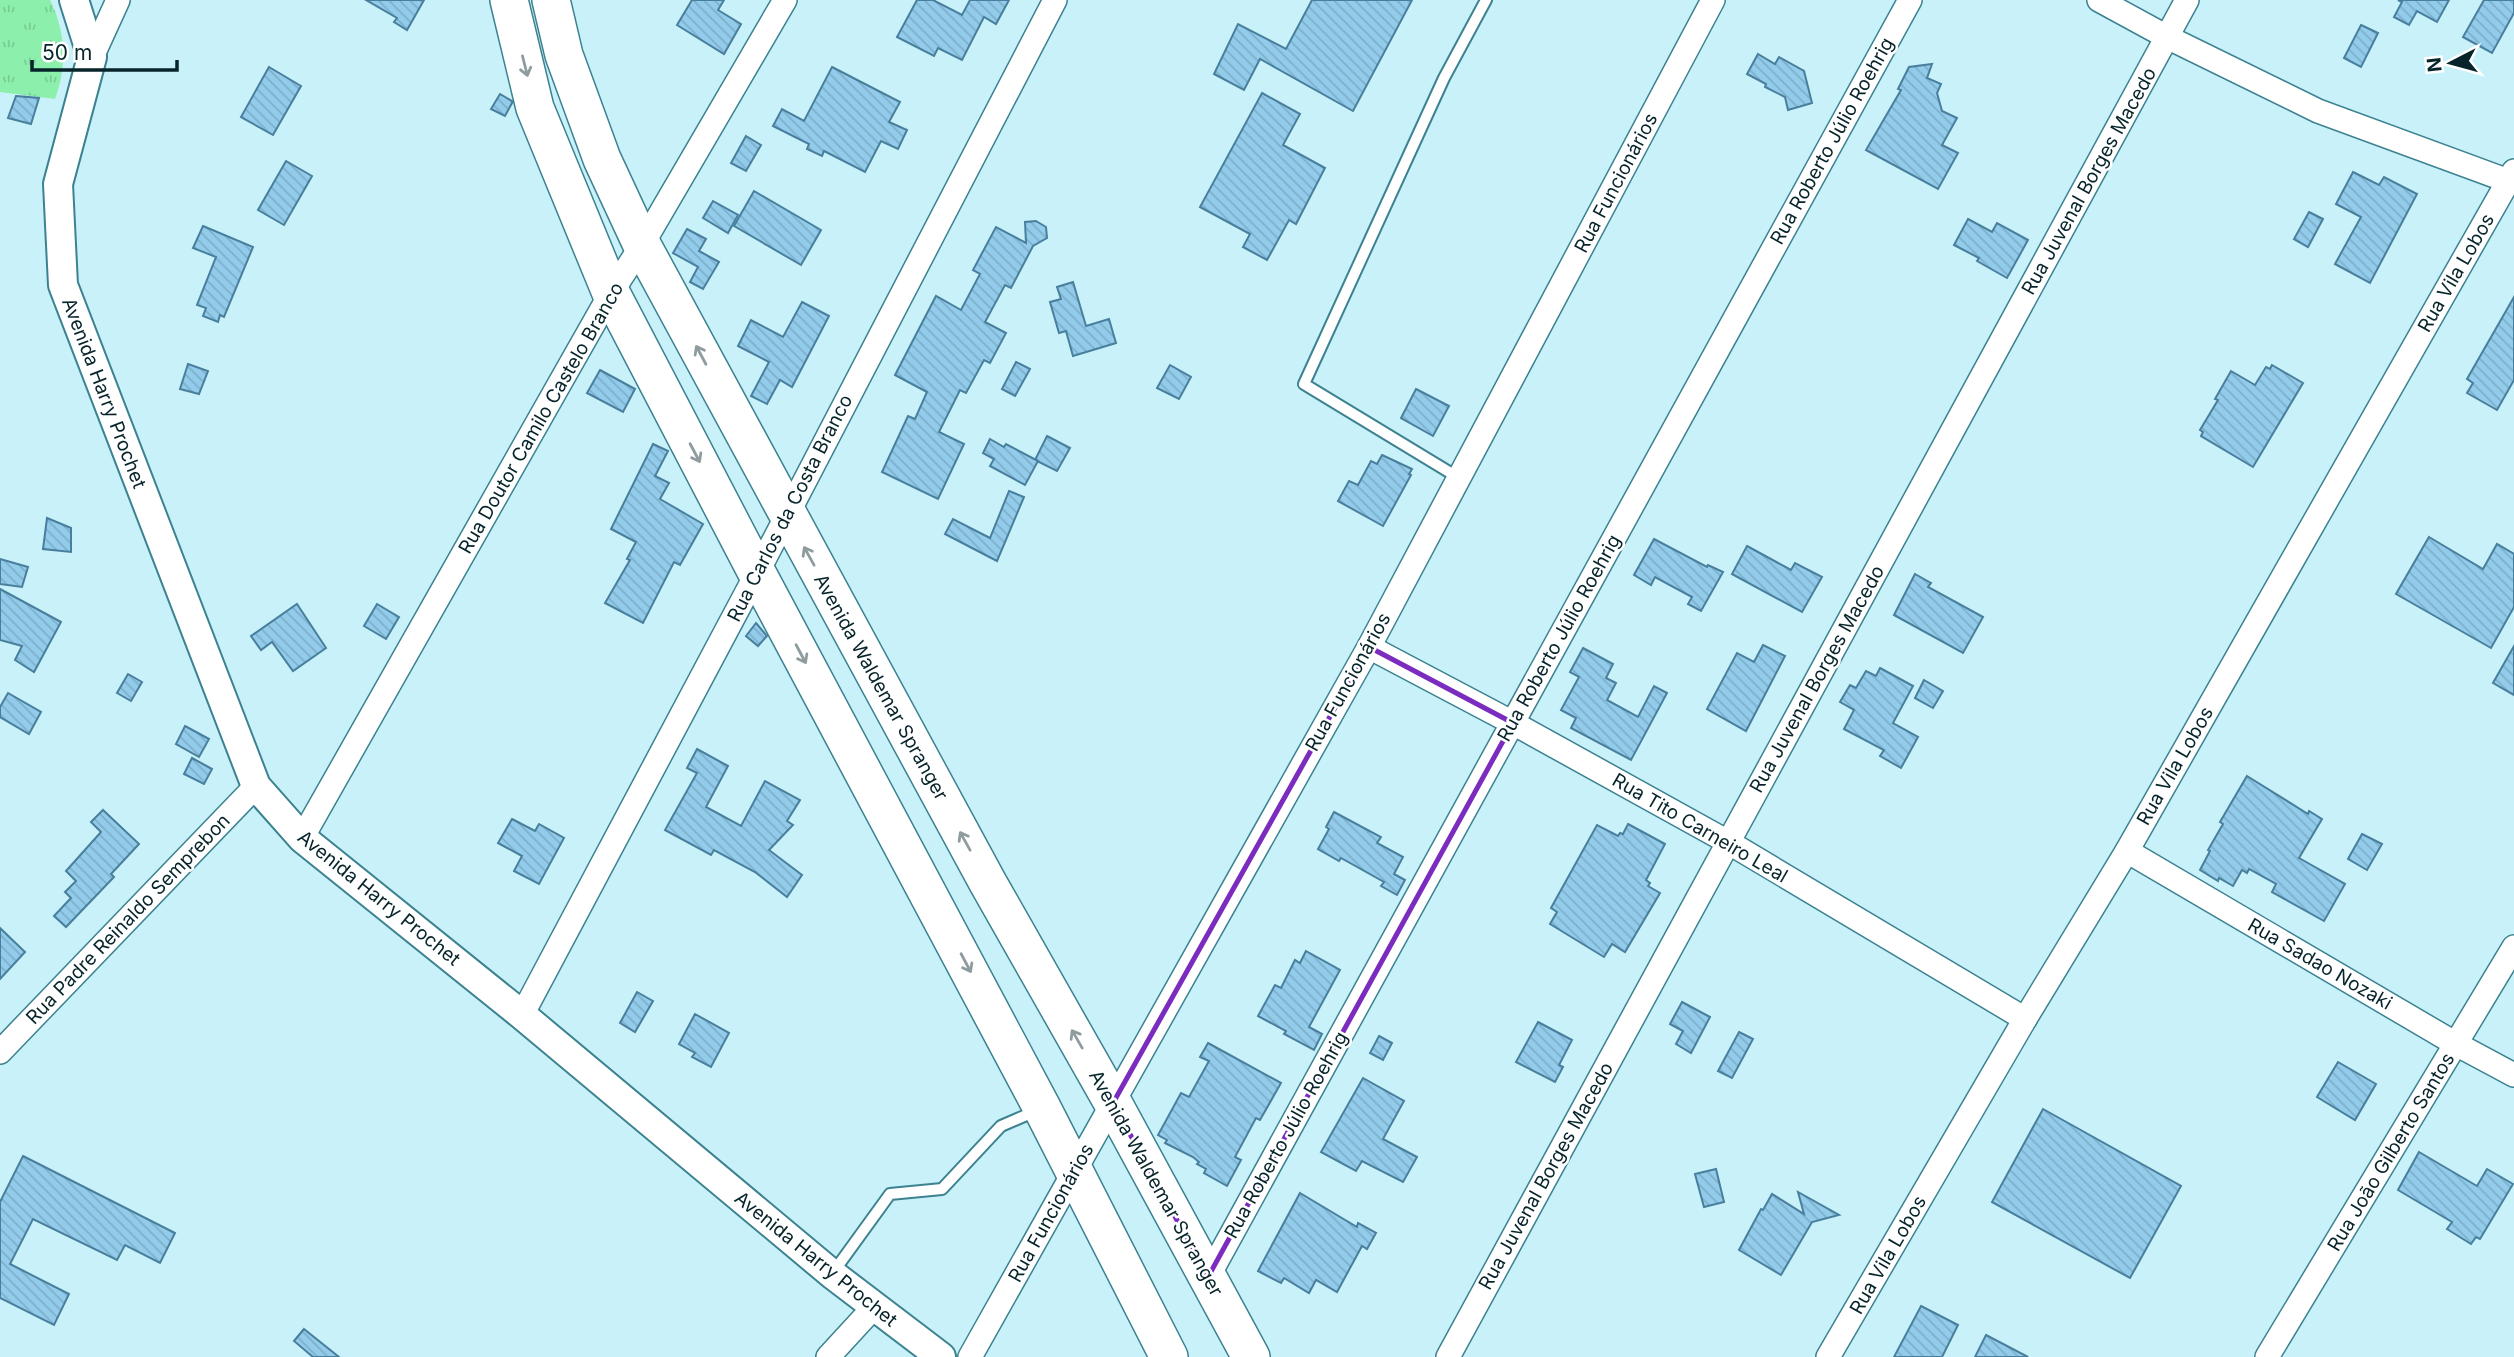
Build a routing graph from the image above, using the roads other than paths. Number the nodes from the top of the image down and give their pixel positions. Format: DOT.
graph roads {
  1 [pos="74,0"];
  2 [pos="118,0"];
  3 [pos="509,0"];
  4 [pos="551,0"];
  5 [pos="785,0"];
  6 [pos="1055,0"];
  7 [pos="1486,0"];
  8 [pos="1713,0"];
  9 [pos="1910,0"];
  10 [pos="2099,0"];
  11 [pos="2187,0"];
  12 [pos="2167,37"];
  13 [pos="92,57"];
  14 [pos="2512,179"];
  15 [pos="642,246"];
  16 [pos="611,293"];
  17 [pos="1459,478"];
  18 [pos="786,514"];
  19 [pos="757,573"];
  20 [pos="1369,647"];
  21 [pos="1513,723"];
  22 [pos="256,786"];
  23 [pos="302,838"];
  24 [pos="1728,842"];
  25 [pos="2127,851"];
  26 [pos="988,883"];
  27 [pos="942,918"];
  28 [pos="2514,947"];
  29 [pos="522,1015"];
  30 [pos="2025,1019"];
  31 [pos="2456,1044"];
  32 [pos="0,1052"];
  33 [pos="2514,1075"];
  34 [pos="1113,1103"];
  35 [pos="1042,1108"];
  36 [pos="1075,1171"];
  37 [pos="832,1273"];
  38 [pos="1208,1277"];
  39 [pos="874,1307"];
  40 [pos="1161,1347"];
  41 [pos="828,1357"];
  42 [pos="941,1357"];
  43 [pos="970,1357"];
  44 [pos="1251,1357"];
  45 [pos="1448,1357"];
  46 [pos="1828,1357"];
  47 [pos="2267,1357"];
  1 -- 13 [label="street"];
  2 -- 13 [label="street"];
  3 -- 16 [label="main road, one-way"];
  4 -- 15 [label="main road, Avenida Waldemar Spranger"];
  5 -- 15 [label="street, Rua Doutor Camilo Castelo Branco"];
  6 -- 18 [label="street, Rua Carlos da Costa Branco"];
  7 -- 17 [label="lane"];
  8 -- 17 [label="street, Rua Funcionários"];
  9 -- 21 [label="street, Rua Roberto Júlio Roehrig"];
  10 -- 12 [label="street"];
  11 -- 12 [label="street, Rua Juvenal Borges Macedo"];
  12 -- 14 [label="street"];
  12 -- 24 [label="street, Rua Juvenal Borges Macedo"];
  13 -- 22 [label="street, Avenida Harry Prochet"];
  14 -- 25 [label="street, Rua Vila Lobos"];
  15 -- 16 [label="street, Rua Doutor Camilo Castelo Branco"];
  18 -- 15 [label="main road, Avenida Waldemar Spranger, one-way"];
  16 -- 19 [label="main road, one-way"];
  16 -- 23 [label="street, Rua Doutor Camilo Castelo Branco"];
  17 -- 20 [label="street, Rua Funcionários"];
  18 -- 19 [label="street, Rua Carlos da Costa Branco"];
  26 -- 18 [label="main road, Avenida Waldemar Spranger, one-way"];
  19 -- 27 [label="main road, one-way"];
  19 -- 29 [label="street, Rua Carlos da Costa Branco"];
  20 -- 21 [label="street, Rua Tito Carneiro Leal"];
  20 -- 34 [label="street, Rua Funcionários"];
  21 -- 24 [label="street, Rua Tito Carneiro Leal"];
  21 -- 38 [label="street, Rua Roberto Júlio Roehrig"];
  22 -- 23 [label="street, Avenida Harry Prochet"];
  22 -- 32 [label="street, Rua Padre Reinaldo Semprebon"];
  23 -- 29 [label="street, Avenida Harry Prochet"];
  24 -- 30 [label="street, Rua Tito Carneiro Leal"];
  24 -- 45 [label="street, Rua Juvenal Borges Macedo"];
  25 -- 30 [label="street, Rua Vila Lobos"];
  25 -- 31 [label="street, Rua Sadao Nozaki"];
  26 -- 27 [label="main road"];
  34 -- 26 [label="main road, Avenida Waldemar Spranger, one-way"];
  27 -- 35 [label="main road, one-way"];
  28 -- 31 [label="street, Rua João Gilberto Santos"];
  29 -- 37 [label="street, Avenida Harry Prochet"];
  30 -- 46 [label="street, Rua Vila Lobos"];
  31 -- 33 [label="street, Rua Sadao Nozaki"];
  31 -- 47 [label="street, Rua João Gilberto Santos"];
  34 -- 36 [label="street, Rua Funcionários"];
  34 -- 38 [label="main road, Avenida Waldemar Spranger"];
  35 -- 36 [label="main road"];
  35 -- 37 [label="lane"];
  36 -- 40 [label="main road"];
  36 -- 43 [label="street, Rua Funcionários"];
  37 -- 39 [label="street, Avenida Harry Prochet"];
  38 -- 44 [label="main road, Avenida Waldemar Spranger"];
  39 -- 41 [label="street"];
  39 -- 42 [label="street, Avenida Harry Prochet"];
}
